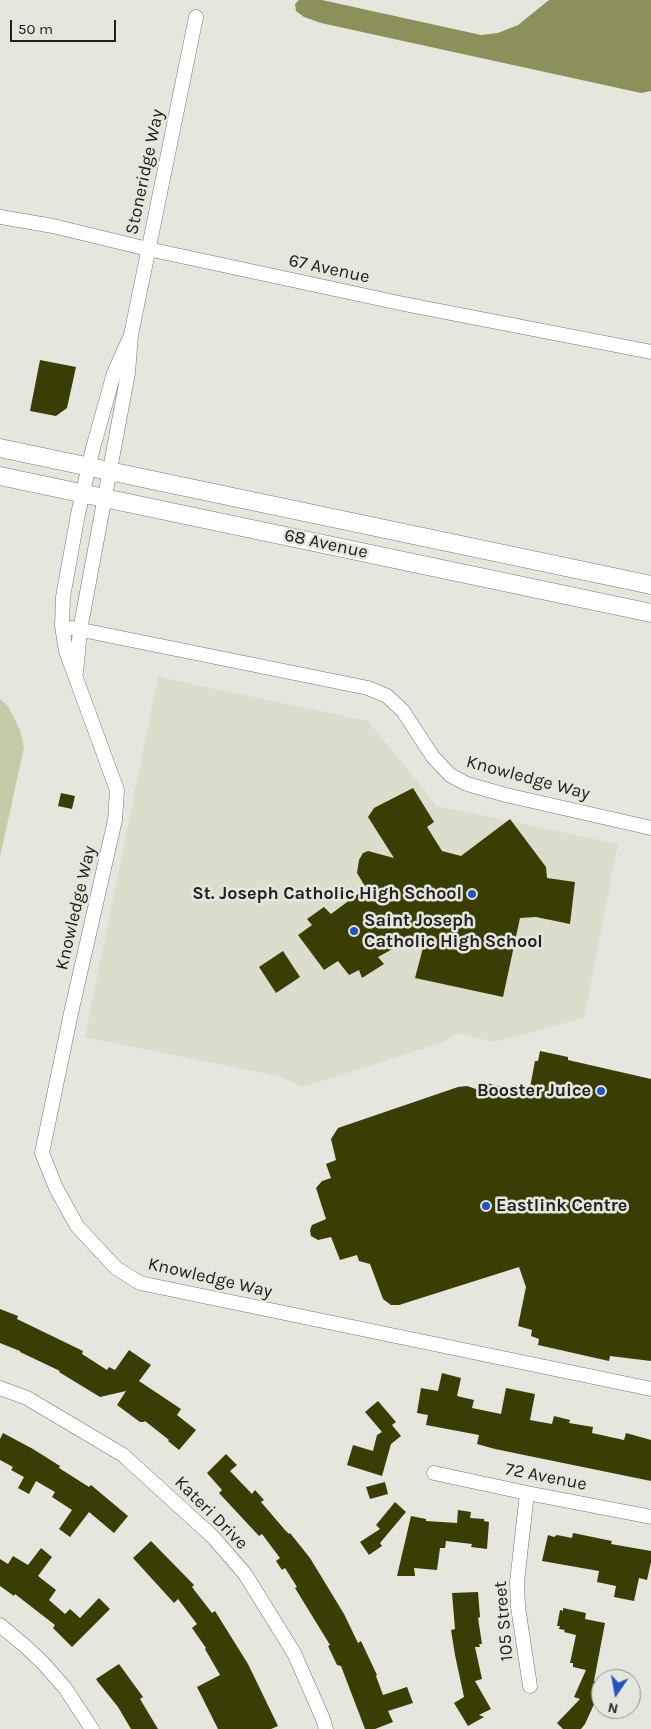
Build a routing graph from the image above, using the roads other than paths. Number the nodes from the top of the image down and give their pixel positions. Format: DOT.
graph roads {
  1 [pos="196,17"];
  2 [pos="0,217"];
  3 [pos="148,249"];
  4 [pos="130,335"];
  5 [pos="651,352"];
  6 [pos="0,448"];
  7 [pos="89,467"];
  8 [pos="111,471"];
  9 [pos="0,476"];
  10 [pos="83,493"];
  11 [pos="106,498"];
  12 [pos="651,585"];
  13 [pos="651,613"];
  14 [pos="62,626"];
  15 [pos="80,630"];
  16 [pos="76,676"];
  17 [pos="651,828"];
  18 [pos="0,1388"];
  19 [pos="651,1389"];
  20 [pos="434,1473"];
  21 [pos="527,1494"];
  22 [pos="651,1517"];
  23 [pos="0,1625"];
  24 [pos="530,1686"];
  25 [pos="92,1729"];
  26 [pos="326,1729"];
  1 -- 3 [label="street, Stoneridge Way"];
  2 -- 3 [label="street, 67 Avenue"];
  3 -- 4 [label="street, Stoneridge Way"];
  3 -- 5 [label="street, 67 Avenue"];
  4 -- 7 [label="street, Stoneridge Way"];
  4 -- 8 [label="street, Stoneridge Way"];
  6 -- 7 [label="main road, 68 Avenue"];
  7 -- 8 [label="main road, 68 Avenue"];
  7 -- 10 [label="street, Knowledge Way"];
  8 -- 11 [label="street, Knowledge Way"];
  8 -- 12 [label="main road, 68 Avenue"];
  9 -- 10 [label="main road, 68 Avenue"];
  10 -- 11 [label="main road, 68 Avenue"];
  10 -- 14 [label="street, Knowledge Way"];
  11 -- 13 [label="main road, 68 Avenue"];
  11 -- 15 [label="street, Knowledge Way"];
  14 -- 15 [label="street, Knowledge Way"];
  14 -- 16 [label="street, Knowledge Way"];
  15 -- 16 [label="street, Knowledge Way"];
  15 -- 17 [label="street, Knowledge Way"];
  16 -- 19 [label="street, Knowledge Way"];
  18 -- 26 [label="street, Kateri Drive"];
  20 -- 21 [label="street, 72 Avenue"];
  21 -- 22 [label="street, 72 Avenue"];
  21 -- 24 [label="street, 105 Street"];
  23 -- 25 [label="street"];
}
